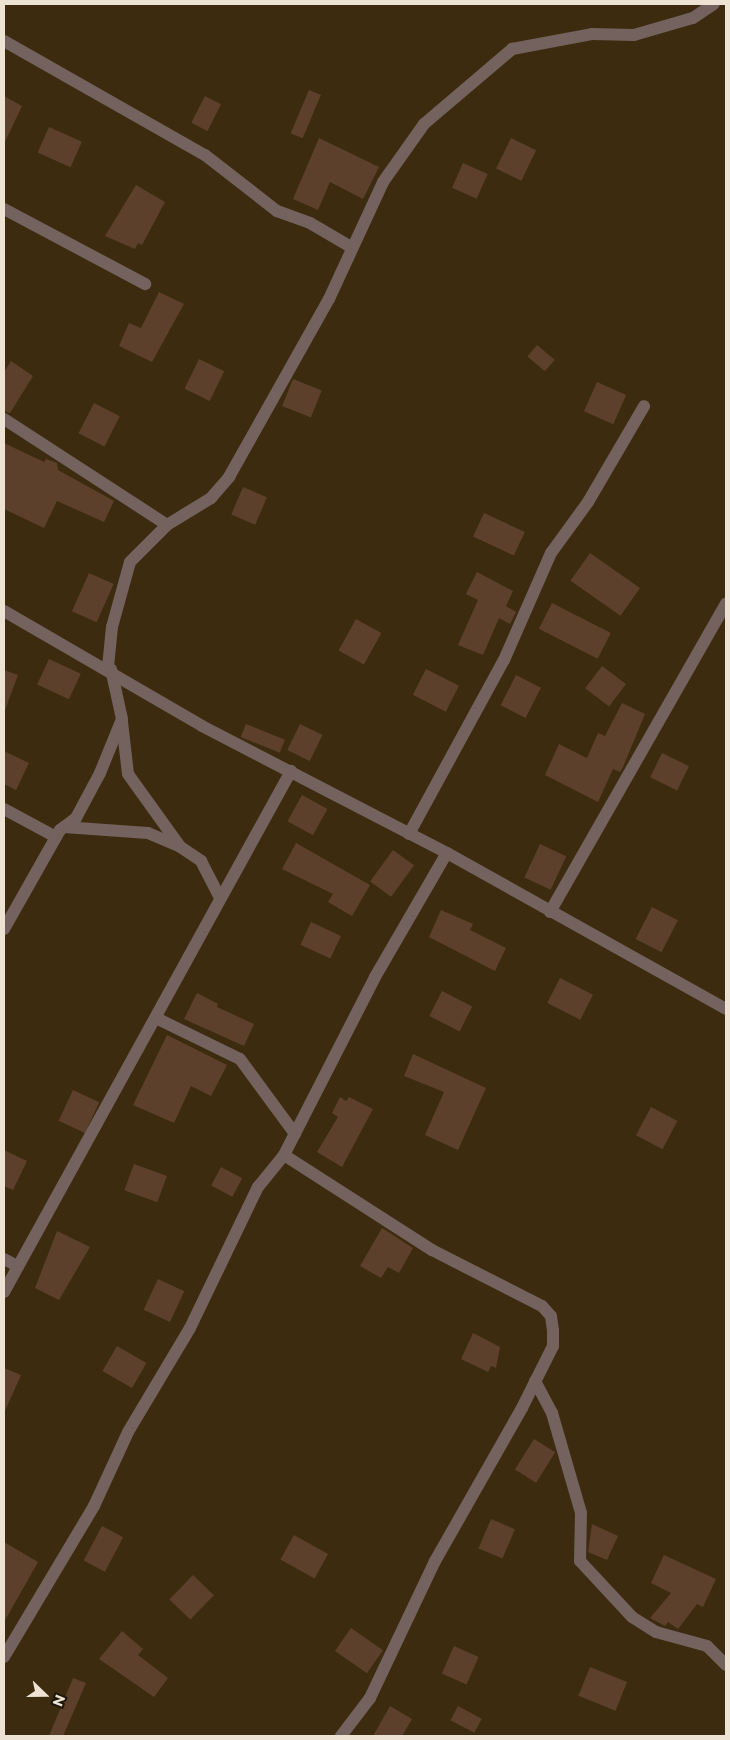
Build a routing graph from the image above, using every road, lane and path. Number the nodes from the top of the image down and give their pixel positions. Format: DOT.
graph roads {
  1 [pos="714,4"];
  2 [pos="4,41"];
  3 [pos="4,209"];
  4 [pos="351,247"];
  5 [pos="145,284"];
  6 [pos="644,406"];
  7 [pos="4,419"];
  8 [pos="167,525"];
  9 [pos="726,604"];
  10 [pos="4,611"];
  11 [pos="109,668"];
  12 [pos="122,719"];
  13 [pos="291,770"];
  14 [pos="4,809"];
  15 [pos="64,827"];
  16 [pos="409,834"];
  17 [pos="56,837"];
  18 [pos="180,846"];
  19 [pos="447,853"];
  20 [pos="220,898"];
  21 [pos="550,912"];
  22 [pos="4,929"];
  23 [pos="726,1009"];
  24 [pos="156,1018"];
  25 [pos="295,1134"];
  26 [pos="284,1155"];
  27 [pos="4,1259"];
  28 [pos="17,1266"];
  29 [pos="4,1292"];
  30 [pos="535,1381"];
  31 [pos="4,1657"];
  32 [pos="726,1665"];
  33 [pos="341,1736"];
  1 -- 4 [label="street"];
  2 -- 4 [label="street"];
  3 -- 5 [label="street"];
  4 -- 8 [label="street"];
  6 -- 16 [label="street"];
  7 -- 8 [label="street"];
  8 -- 11 [label="street"];
  9 -- 21 [label="street"];
  10 -- 11 [label="street"];
  11 -- 12 [label="street"];
  11 -- 13 [label="street"];
  12 -- 15 [label="street"];
  12 -- 18 [label="street"];
  13 -- 16 [label="street"];
  13 -- 20 [label="street"];
  14 -- 17 [label="street"];
  15 -- 17 [label="street"];
  15 -- 18 [label="street"];
  16 -- 19 [label="street"];
  17 -- 22 [label="street"];
  18 -- 20 [label="street"];
  19 -- 21 [label="street"];
  19 -- 25 [label="street"];
  20 -- 24 [label="street"];
  21 -- 23 [label="street"];
  24 -- 25 [label="street"];
  24 -- 28 [label="street"];
  25 -- 26 [label="street"];
  26 -- 30 [label="street"];
  26 -- 31 [label="street"];
  27 -- 28 [label="street"];
  28 -- 29 [label="street"];
  30 -- 32 [label="street"];
  30 -- 33 [label="street"];
}
